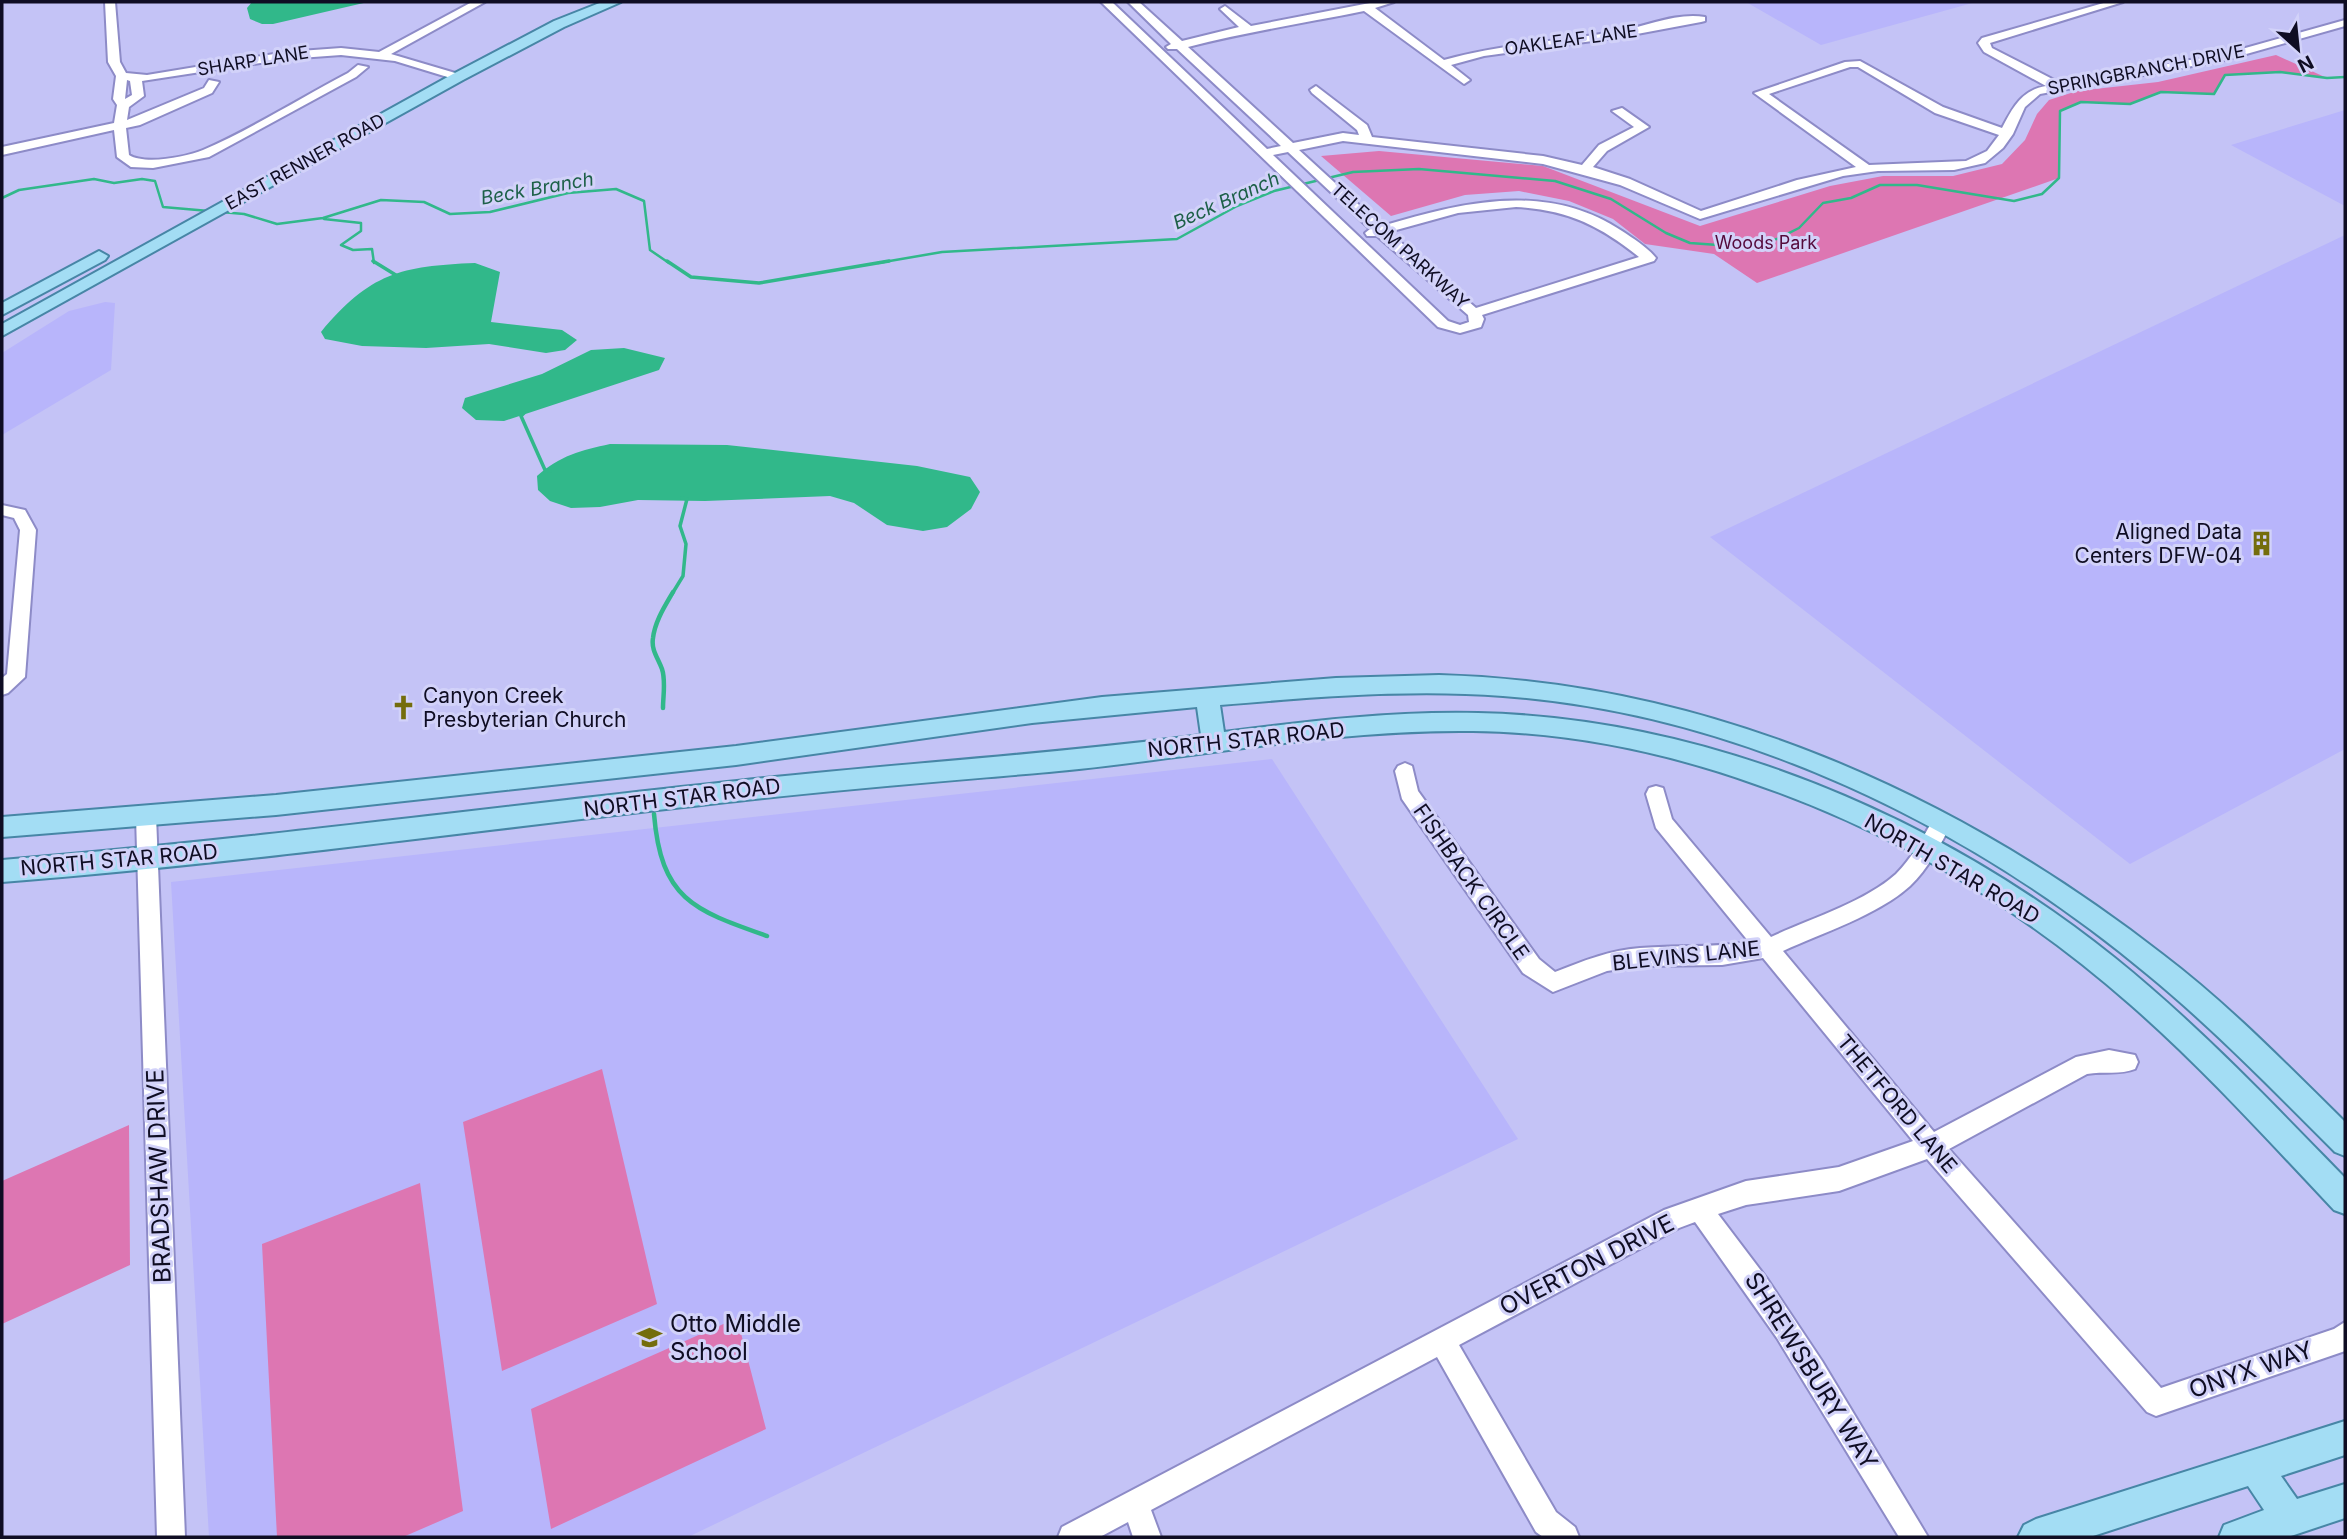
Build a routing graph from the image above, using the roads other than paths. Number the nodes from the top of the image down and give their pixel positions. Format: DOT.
graph roads {
  1 [pos="110,2"];
  2 [pos="480,2"];
  3 [pos="579,2"];
  4 [pos="614,2"];
  5 [pos="1106,2"];
  6 [pos="1133,2"];
  7 [pos="1390,2"];
  8 [pos="2118,2"];
  9 [pos="1366,7"];
  10 [pos="1225,9"];
  11 [pos="1701,19"];
  12 [pos="2345,23"];
  13 [pos="1248,29"];
  14 [pos="1180,45"];
  15 [pos="1157,51"];
  16 [pos="383,54"];
  17 [pos="1442,64"];
  18 [pos="362,67"];
  19 [pos="440,70"];
  20 [pos="122,76"];
  21 [pos="457,77"];
  22 [pos="136,79"];
  23 [pos="1464,80"];
  24 [pos="213,82"];
  25 [pos="2056,86"];
  26 [pos="1316,90"];
  27 [pos="123,105"];
  28 [pos="1618,111"];
  29 [pos="120,126"];
  30 [pos="2007,134"];
  31 [pos="1367,141"];
  32 [pos="2,151"];
  33 [pos="1298,155"];
  34 [pos="1269,157"];
  35 [pos="1866,168"];
  36 [pos="1585,169"];
  37 [pos="1380,231"];
  38 [pos="138,235"];
  39 [pos="1355,238"];
  40 [pos="114,254"];
  41 [pos="2,310"];
  42 [pos="1474,313"];
  43 [pos="2,331"];
  44 [pos="2,510"];
  45 [pos="2,688"];
  46 [pos="1207,697"];
  47 [pos="1214,743"];
  48 [pos="825,744"];
  49 [pos="1405,771"];
  50 [pos="839,780"];
  51 [pos="813,783"];
  52 [pos="1656,794"];
  53 [pos="146,816"];
  54 [pos="1942,822"];
  55 [pos="2,827"];
  56 [pos="1927,849"];
  57 [pos="148,860"];
  58 [pos="2,871"];
  59 [pos="1768,948"];
  60 [pos="2170,977"];
  61 [pos="1553,982"];
  62 [pos="2143,999"];
  63 [pos="2127,1062"];
  64 [pos="2345,1142"];
  65 [pos="1930,1146"];
  66 [pos="2345,1199"];
  67 [pos="1701,1211"];
  68 [pos="2345,1335"];
  69 [pos="1442,1341"];
  70 [pos="2156,1403"];
  71 [pos="2345,1438"];
  72 [pos="2255,1467"];
  73 [pos="2345,1501"];
  74 [pos="1135,1505"];
  75 [pos="2290,1519"];
  76 [pos="172,1537"];
  77 [pos="1072,1537"];
  78 [pos="1147,1537"];
  79 [pos="1565,1537"];
  80 [pos="1914,1537"];
  81 [pos="2036,1537"];
  82 [pos="2236,1537"];
  1 -- 20 [label="street"];
  2 -- 16 [label="street"];
  3 -- 19 [label="main road, EAST RENNER ROAD"];
  4 -- 21 [label="main road, EAST RENNER ROAD"];
  5 -- 15 [label="street, TELECOM PARKWAY"];
  6 -- 14 [label="street, TELECOM PARKWAY"];
  7 -- 9 [label="street"];
  8 -- 25 [label="street"];
  9 -- 13 [label="street"];
  9 -- 17 [label="street"];
  10 -- 13 [label="street"];
  11 -- 17 [label="street, OAKLEAF LANE"];
  12 -- 25 [label="street, SPRINGBRANCH DRIVE"];
  13 -- 14 [label="street"];
  14 -- 15 [label="street"];
  14 -- 33 [label="street, TELECOM PARKWAY"];
  15 -- 34 [label="street, TELECOM PARKWAY"];
  16 -- 19 [label="street, SHARP LANE"];
  16 -- 22 [label="street, SHARP LANE"];
  17 -- 23 [label="street"];
  18 -- 29 [label="street"];
  19 -- 21 [label="street, SHARP LANE"];
  19 -- 38 [label="main road, EAST RENNER ROAD"];
  20 -- 22 [label="street, SHARP LANE"];
  20 -- 27 [label="street"];
  21 -- 40 [label="main road, EAST RENNER ROAD"];
  22 -- 27 [label="street"];
  24 -- 29 [label="street"];
  25 -- 30 [label="street, SPRINGBRANCH DRIVE"];
  26 -- 31 [label="street"];
  27 -- 29 [label="street"];
  28 -- 36 [label="street"];
  29 -- 32 [label="street"];
  30 -- 35 [label="street, SPRINGBRANCH DRIVE"];
  30 -- 35 [label="street"];
  31 -- 33 [label="street, SPRINGBRANCH DRIVE"];
  31 -- 36 [label="street, SPRINGBRANCH DRIVE"];
  33 -- 34 [label="street, SPRINGBRANCH DRIVE"];
  33 -- 37 [label="street, TELECOM PARKWAY"];
  34 -- 39 [label="street, TELECOM PARKWAY"];
  35 -- 36 [label="street, SPRINGBRANCH DRIVE"];
  37 -- 39 [label="street"];
  37 -- 42 [label="street, TELECOM PARKWAY"];
  37 -- 42 [label="street"];
  39 -- 42 [label="street, TELECOM PARKWAY"];
  40 -- 41 [label="main road, EAST RENNER ROAD"];
  40 -- 43 [label="main road, EAST RENNER ROAD"];
  44 -- 45 [label="street"];
  46 -- 47 [label="main road"];
  46 -- 48 [label="main road, NORTH STAR ROAD"];
  46 -- 54 [label="main road, NORTH STAR ROAD"];
  47 -- 50 [label="main road, NORTH STAR ROAD"];
  47 -- 56 [label="main road, NORTH STAR ROAD"];
  48 -- 50 [label="main road"];
  48 -- 51 [label="main road"];
  48 -- 53 [label="main road, NORTH STAR ROAD"];
  49 -- 61 [label="street, FISHBACK CIRCLE"];
  50 -- 51 [label="main road, NORTH STAR ROAD"];
  51 -- 57 [label="main road, NORTH STAR ROAD"];
  52 -- 59 [label="street, THETFORD LANE"];
  53 -- 55 [label="main road, NORTH STAR ROAD"];
  53 -- 57 [label="street, BRADSHAW DRIVE"];
  54 -- 56 [label="street, BLEVINS LANE"];
  54 -- 60 [label="main road, NORTH STAR ROAD"];
  56 -- 59 [label="street, BLEVINS LANE"];
  56 -- 62 [label="main road, NORTH STAR ROAD"];
  57 -- 58 [label="main road, NORTH STAR ROAD"];
  57 -- 76 [label="street, BRADSHAW DRIVE"];
  59 -- 61 [label="street, BLEVINS LANE"];
  59 -- 65 [label="street, THETFORD LANE"];
  60 -- 62 [label="main road"];
  60 -- 64 [label="main road, NORTH STAR ROAD"];
  62 -- 66 [label="main road, NORTH STAR ROAD"];
  63 -- 65 [label="street, OVERTON DRIVE"];
  65 -- 67 [label="street, OVERTON DRIVE"];
  65 -- 70 [label="street, THETFORD LANE"];
  67 -- 69 [label="street, OVERTON DRIVE"];
  67 -- 80 [label="street, SHREWSBURY WAY"];
  68 -- 70 [label="street, ONYX WAY"];
  69 -- 74 [label="street, OVERTON DRIVE"];
  69 -- 79 [label="street"];
  71 -- 72 [label="main road"];
  72 -- 75 [label="main road"];
  72 -- 81 [label="main road"];
  73 -- 75 [label="main road"];
  74 -- 77 [label="street, OVERTON DRIVE"];
  74 -- 78 [label="street"];
  75 -- 82 [label="main road"];
}
